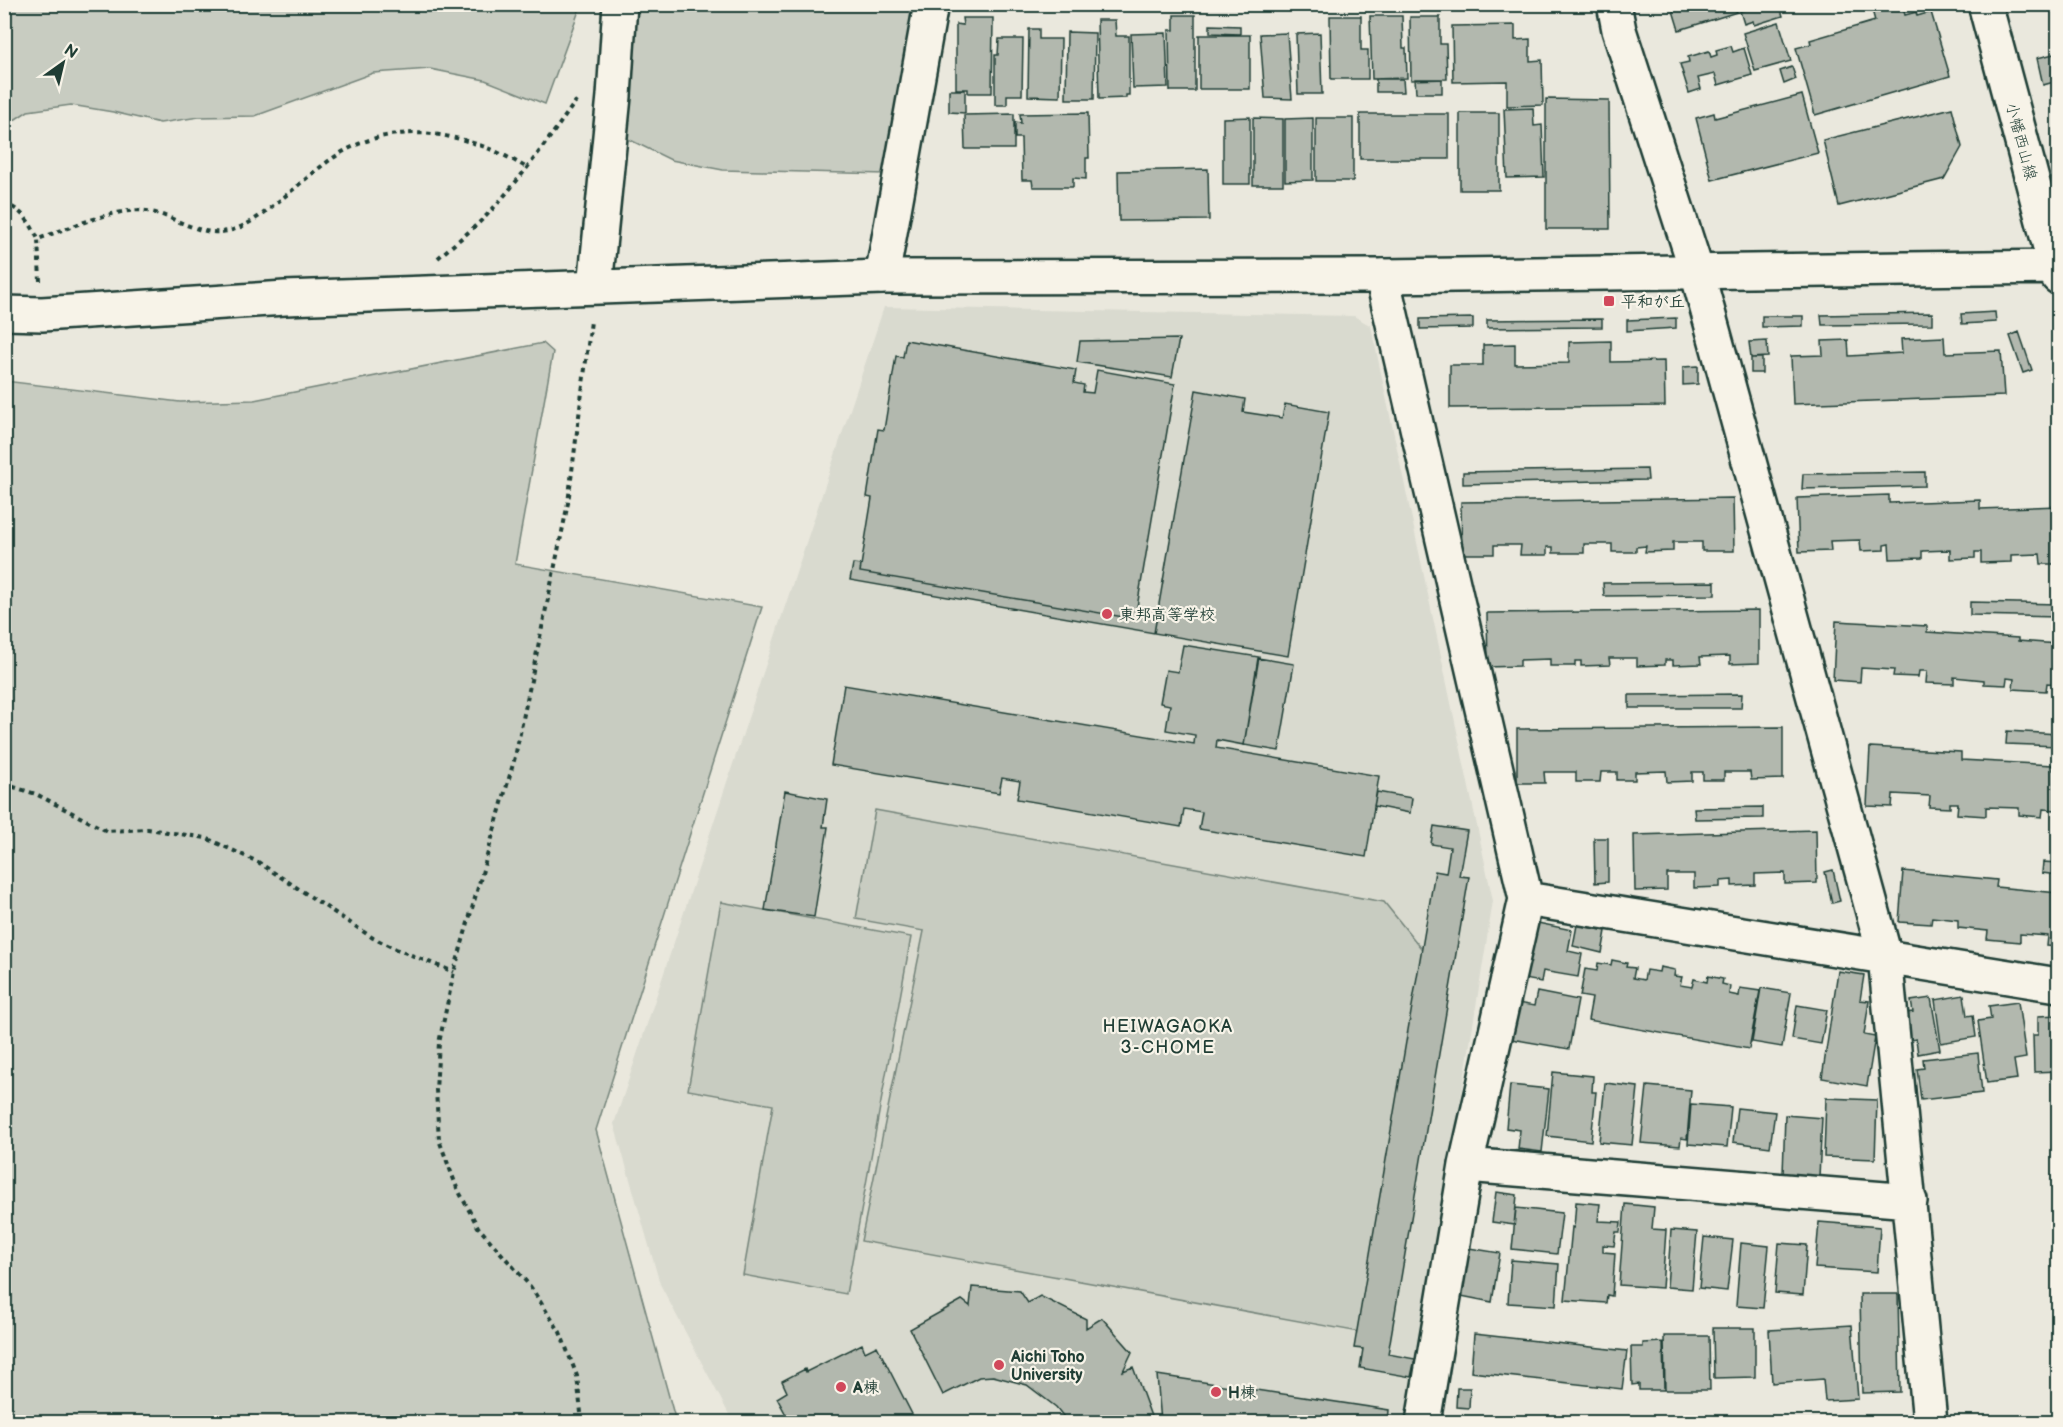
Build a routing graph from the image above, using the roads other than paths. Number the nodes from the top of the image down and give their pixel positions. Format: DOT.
graph roads {
  1 [pos="620,4"];
  2 [pos="931,4"];
  3 [pos="1614,4"];
  4 [pos="1985,4"];
  5 [pos="2058,270"];
  6 [pos="1697,272"];
  7 [pos="1382,276"];
  8 [pos="882,277"];
  9 [pos="595,287"];
  10 [pos="4,313"];
  11 [pos="1526,899"];
  12 [pos="1886,956"];
  13 [pos="2058,985"];
  14 [pos="1466,1165"];
  15 [pos="1910,1200"];
  16 [pos="1423,1422"];
  17 [pos="1930,1422"];
  1 -- 9 [label="street"];
  2 -- 8 [label="street"];
  3 -- 6 [label="street"];
  4 -- 5 [label="street, 小幡西山線"];
  5 -- 6 [label="street"];
  6 -- 7 [label="street"];
  6 -- 12 [label="street"];
  7 -- 8 [label="street"];
  7 -- 11 [label="street"];
  8 -- 9 [label="street"];
  9 -- 10 [label="street"];
  11 -- 12 [label="street"];
  11 -- 14 [label="street"];
  12 -- 13 [label="street"];
  12 -- 15 [label="street"];
  14 -- 15 [label="street"];
  14 -- 16 [label="street"];
  15 -- 17 [label="street"];
}
